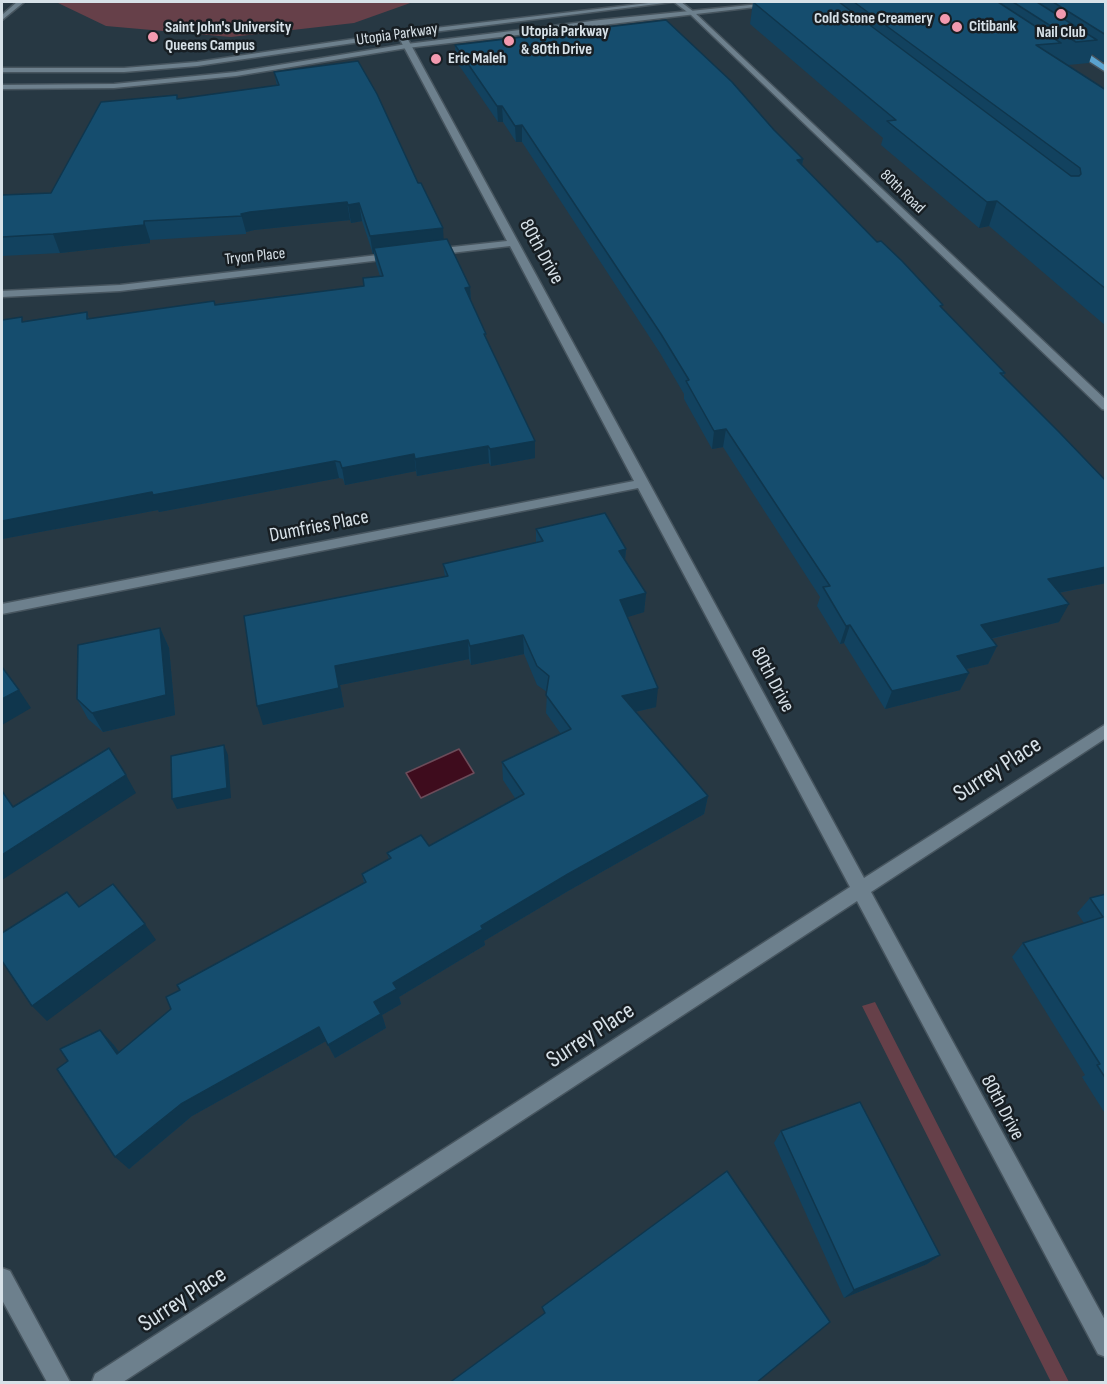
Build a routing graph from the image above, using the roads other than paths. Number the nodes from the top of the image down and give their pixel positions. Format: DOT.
graph roads {
  1 [pos="21,2"];
  2 [pos="670,2"];
  3 [pos="676,2"];
  4 [pos="795,2"];
  5 [pos="692,12"];
  6 [pos="2,18"];
  7 [pos="404,40"];
  8 [pos="1069,45"];
  9 [pos="2,70"];
  10 [pos="1106,70"];
  11 [pos="2,87"];
  12 [pos="512,243"];
  13 [pos="428,253"];
  14 [pos="404,255"];
  15 [pos="2,294"];
  16 [pos="1106,407"];
  17 [pos="643,483"];
  18 [pos="2,609"];
  19 [pos="1106,730"];
  20 [pos="861,891"];
  21 [pos="2,1278"];
  22 [pos="1106,1346"];
  23 [pos="59,1383"];
  24 [pos="103,1383"];
  1 -- 6 [label="street"];
  2 -- 7 [label="street, Utopia Parkway"];
  3 -- 5 [label="street, 80th Road"];
  4 -- 5 [label="street, Utopia Parkway"];
  5 -- 7 [label="street, Utopia Parkway"];
  5 -- 16 [label="street, 80th Road"];
  7 -- 9 [label="street, Utopia Parkway"];
  7 -- 11 [label="street, Utopia Parkway"];
  7 -- 12 [label="street, 80th Drive"];
  8 -- 10 [label="main road"];
  12 -- 13 [label="street"];
  12 -- 17 [label="street, 80th Drive"];
  14 -- 15 [label="street, Tryon Place"];
  17 -- 18 [label="street, Dumfries Place"];
  17 -- 20 [label="street, 80th Drive"];
  19 -- 20 [label="street, Surrey Place"];
  20 -- 22 [label="street, 80th Drive"];
  20 -- 24 [label="street, Surrey Place"];
  21 -- 23 [label="street"];
}
